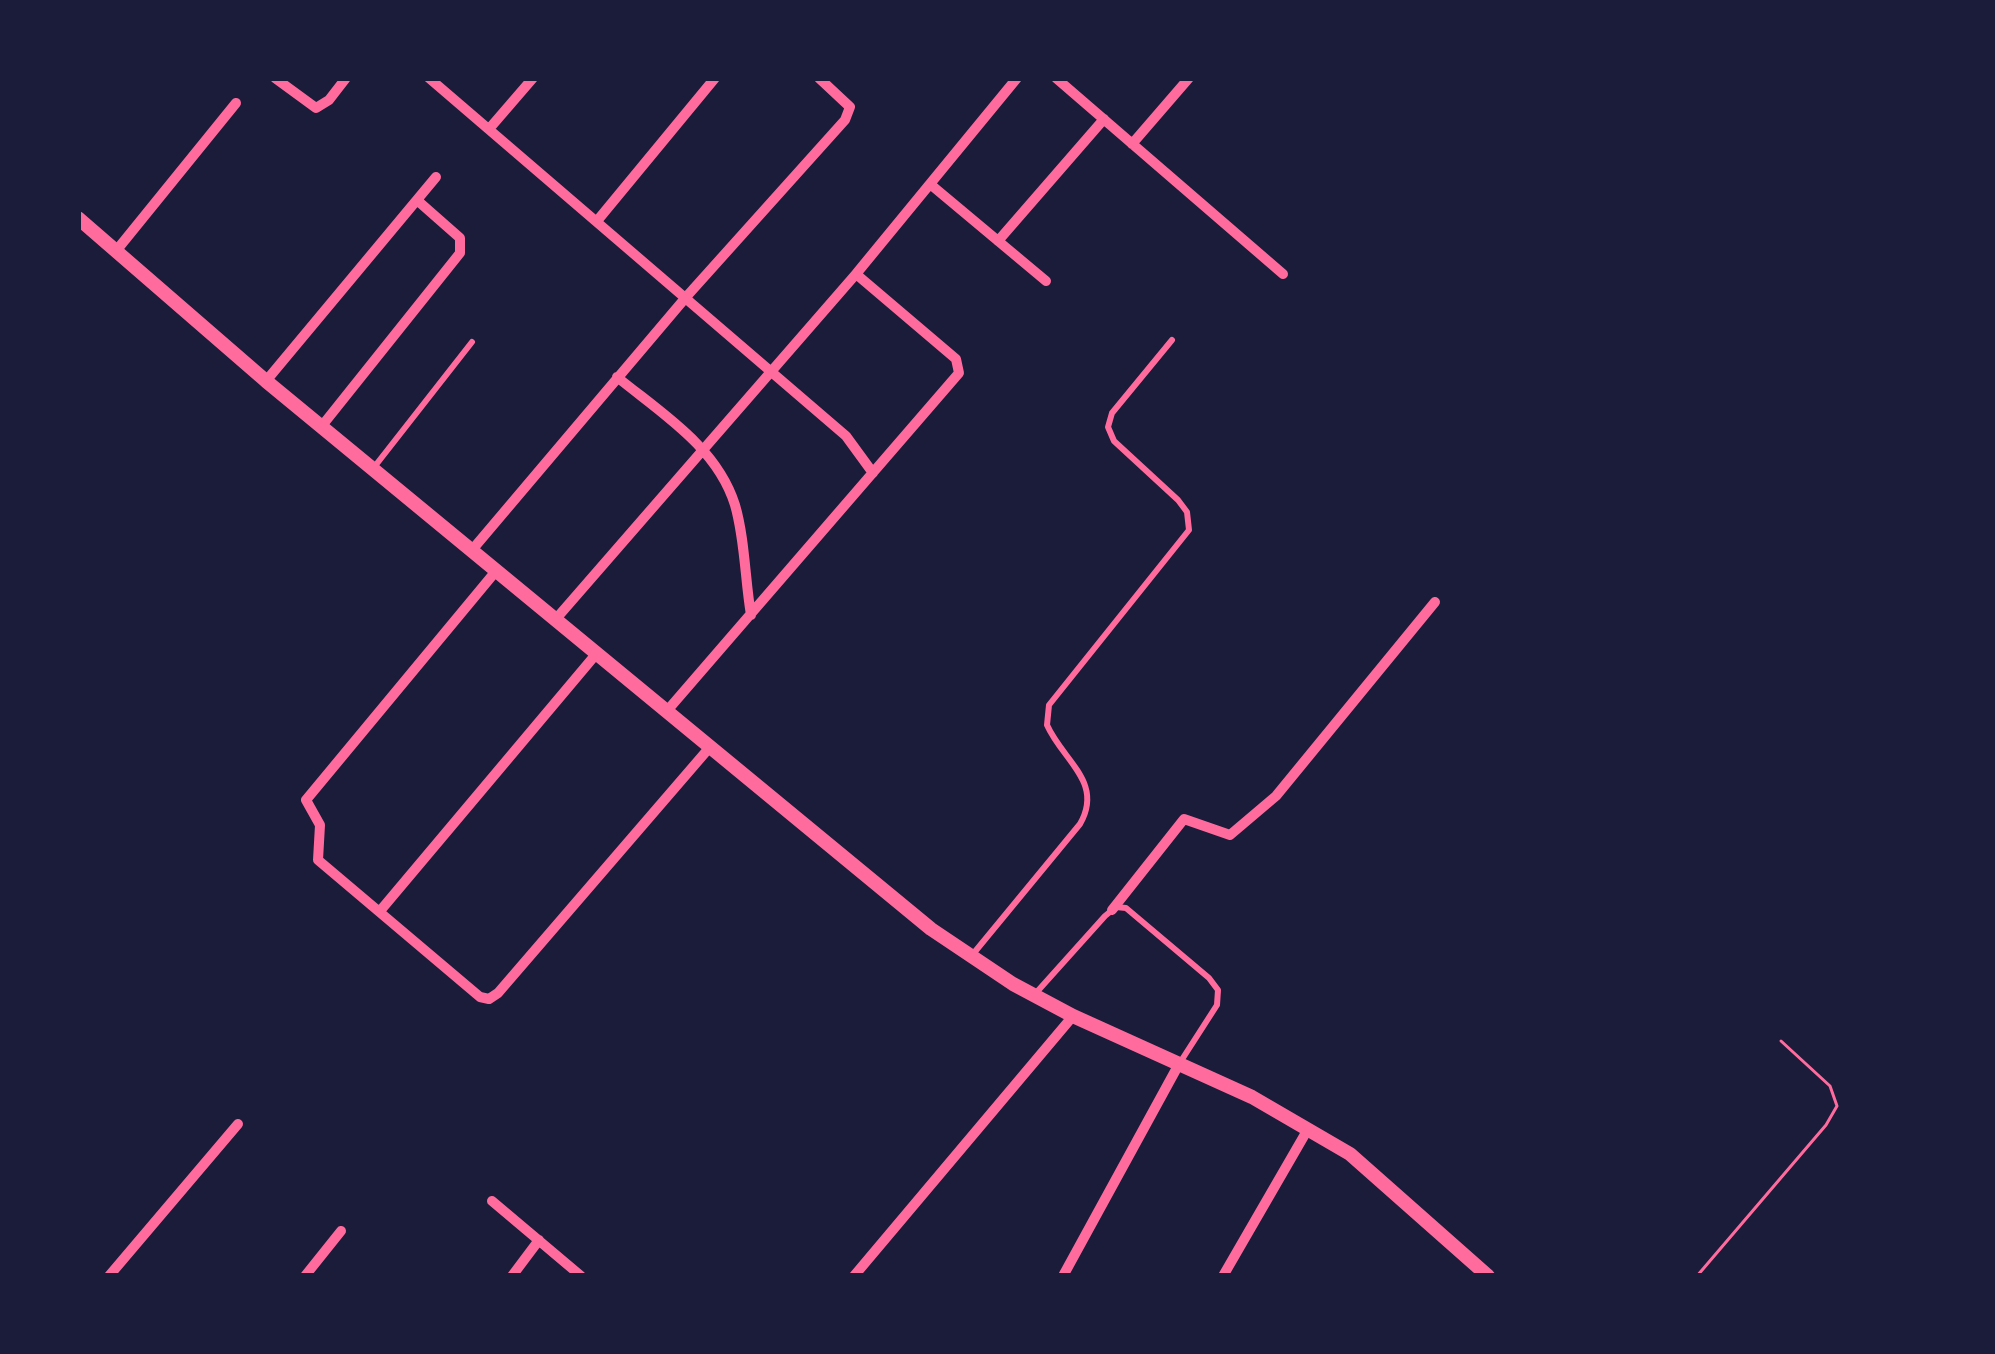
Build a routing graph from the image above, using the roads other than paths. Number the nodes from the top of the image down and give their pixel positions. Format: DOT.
graph roads {
  1 [pos="275,78"];
  2 [pos="346,78"];
  3 [pos="428,78"];
  4 [pos="533,78"];
  5 [pos="716,78"];
  6 [pos="819,78"];
  7 [pos="1017,78"];
  8 [pos="1056,78"];
  9 [pos="1189,78"];
  10 [pos="236,103"];
  11 [pos="1104,119"];
  12 [pos="489,129"];
  13 [pos="1132,144"];
  14 [pos="436,177"];
  15 [pos="930,184"];
  16 [pos="418,201"];
  17 [pos="78,218"];
  18 [pos="597,221"];
  19 [pos="998,241"];
  20 [pos="116,251"];
  21 [pos="856,274"];
  22 [pos="1283,274"];
  23 [pos="1046,281"];
  24 [pos="687,296"];
  25 [pos="1172,340"];
  26 [pos="472,342"];
  27 [pos="770,371"];
  28 [pos="617,377"];
  29 [pos="266,381"];
  30 [pos="321,427"];
  31 [pos="703,447"];
  32 [pos="373,469"];
  33 [pos="873,473"];
  34 [pos="472,550"];
  35 [pos="496,571"];
  36 [pos="1435,602"];
  37 [pos="751,616"];
  38 [pos="555,620"];
  39 [pos="597,653"];
  40 [pos="666,712"];
  41 [pos="710,747"];
  42 [pos="1112,910"];
  43 [pos="380,911"];
  44 [pos="970,957"];
  45 [pos="1034,995"];
  46 [pos="1073,1016"];
  47 [pos="1179,1064"];
  48 [pos="238,1124"];
  49 [pos="1308,1129"];
  50 [pos="492,1201"];
  51 [pos="341,1232"];
  52 [pos="539,1240"];
  53 [pos="111,1275"];
  54 [pos="305,1276"];
  55 [pos="512,1276"];
  56 [pos="581,1276"];
  57 [pos="854,1276"];
  58 [pos="1063,1276"];
  59 [pos="1223,1276"];
  60 [pos="1488,1276"];
  1 -- 2 [label="street"];
  3 -- 12 [label="street"];
  4 -- 12 [label="street"];
  5 -- 18 [label="street"];
  6 -- 24 [label="street"];
  7 -- 15 [label="street"];
  8 -- 11 [label="street"];
  9 -- 13 [label="street"];
  10 -- 20 [label="street"];
  11 -- 13 [label="street"];
  11 -- 19 [label="street"];
  12 -- 18 [label="street"];
  13 -- 22 [label="street"];
  14 -- 16 [label="street"];
  15 -- 19 [label="street"];
  15 -- 21 [label="street"];
  16 -- 29 [label="street"];
  16 -- 30 [label="street"];
  17 -- 20 [label="street"];
  18 -- 24 [label="street"];
  19 -- 23 [label="street"];
  20 -- 29 [label="street"];
  21 -- 27 [label="street"];
  21 -- 33 [label="street"];
  24 -- 27 [label="street"];
  24 -- 28 [label="street"];
  25 -- 44 [label="lane"];
  26 -- 32 [label="lane"];
  27 -- 31 [label="street"];
  27 -- 33 [label="street"];
  28 -- 31 [label="street"];
  28 -- 34 [label="street"];
  29 -- 30 [label="street"];
  30 -- 32 [label="street"];
  31 -- 37 [label="street"];
  31 -- 38 [label="street"];
  32 -- 34 [label="street"];
  33 -- 37 [label="street"];
  34 -- 35 [label="street"];
  35 -- 38 [label="street"];
  35 -- 43 [label="street"];
  36 -- 42 [label="street"];
  37 -- 40 [label="street"];
  38 -- 39 [label="street"];
  39 -- 40 [label="street"];
  39 -- 43 [label="street"];
  40 -- 41 [label="street"];
  41 -- 43 [label="street"];
  41 -- 44 [label="street"];
  42 -- 45 [label="lane"];
  42 -- 47 [label="lane"];
  44 -- 45 [label="street"];
  45 -- 46 [label="street"];
  46 -- 47 [label="street"];
  46 -- 57 [label="street"];
  47 -- 49 [label="street"];
  47 -- 58 [label="street"];
  48 -- 53 [label="street"];
  49 -- 59 [label="street"];
  49 -- 60 [label="street"];
  50 -- 52 [label="street"];
  51 -- 54 [label="street"];
  52 -- 55 [label="street"];
  52 -- 56 [label="street"];
}
